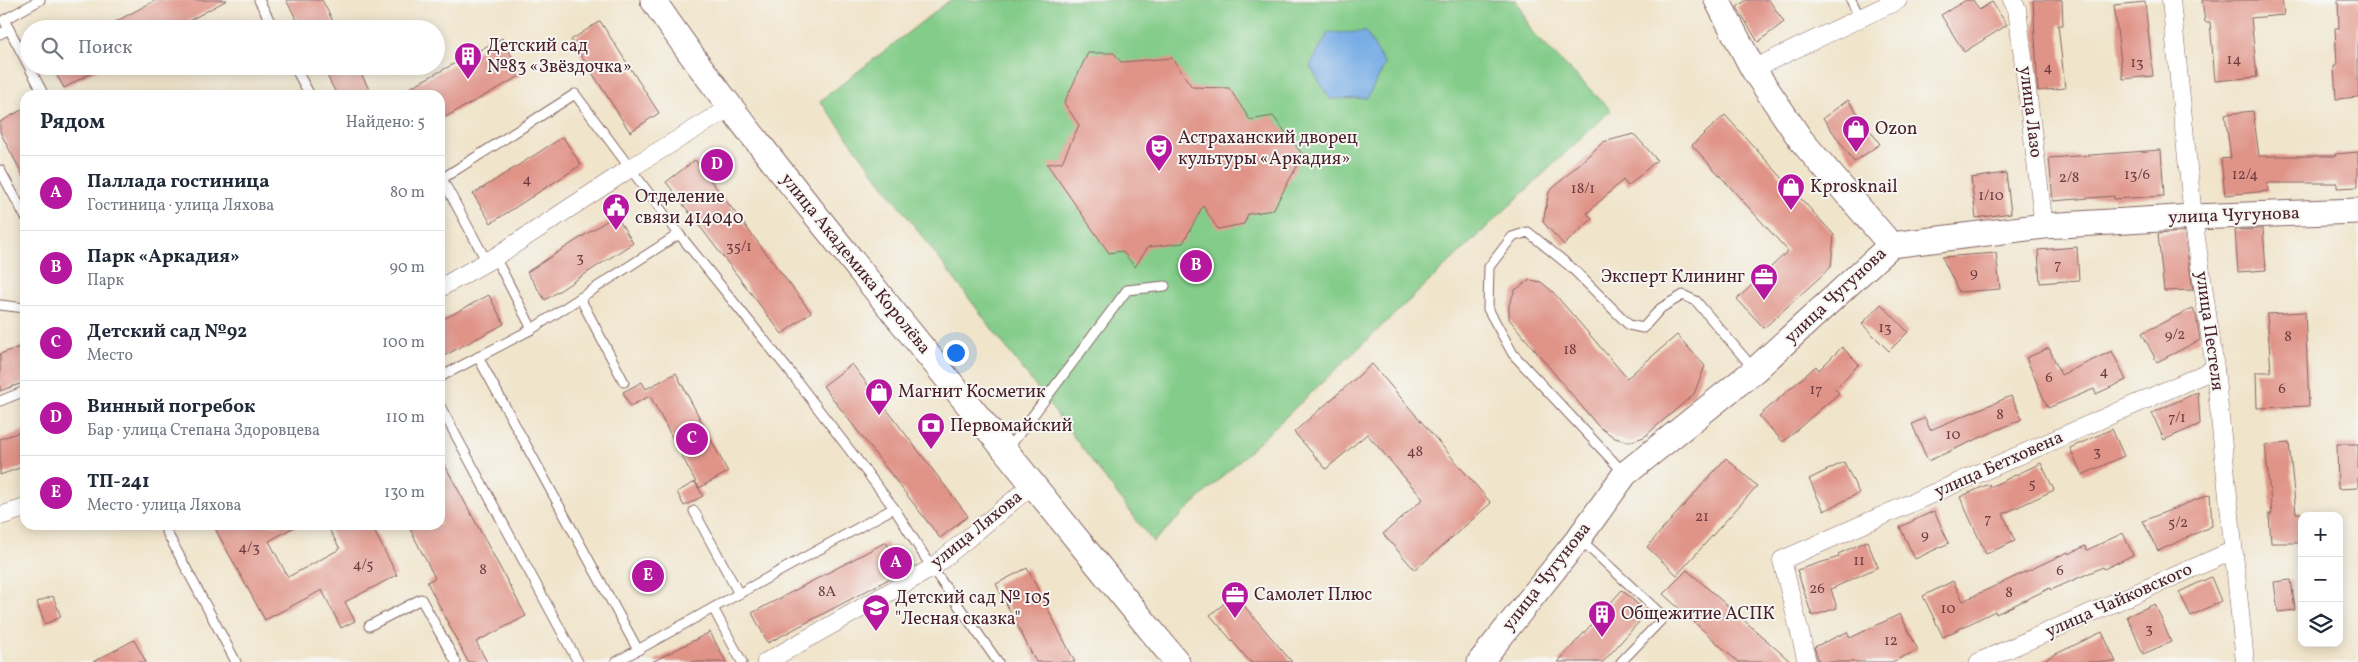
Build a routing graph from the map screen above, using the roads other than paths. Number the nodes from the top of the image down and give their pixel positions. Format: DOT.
graph roads {
  1 [pos="40,0"];
  2 [pos="259,0"];
  3 [pos="653,0"];
  4 [pos="1717,0"];
  5 [pos="1851,0"];
  6 [pos="1898,0"];
  7 [pos="2012,0"];
  8 [pos="2171,0"];
  9 [pos="2,16"];
  10 [pos="1860,18"];
  11 [pos="269,20"];
  12 [pos="9,29"];
  13 [pos="0,34"];
  14 [pos="20,50"];
  15 [pos="1753,69"];
  16 [pos="33,75"];
  17 [pos="299,75"];
  18 [pos="41,90"];
  19 [pos="307,90"];
  20 [pos="731,107"];
  21 [pos="629,169"];
  22 [pos="0,170"];
  23 [pos="445,175"];
  24 [pos="445,184"];
  25 [pos="20,207"];
  26 [pos="2358,211"];
  27 [pos="2192,217"];
  28 [pos="2044,226"];
  29 [pos="679,234"];
  30 [pos="1891,244"];
  31 [pos="491,259"];
  32 [pos="445,285"];
  33 [pos="1165,286"];
  34 [pos="580,298"];
  35 [pos="0,305"];
  36 [pos="20,307"];
  37 [pos="532,329"];
  38 [pos="478,357"];
  39 [pos="2215,369"];
  40 [pos="1755,370"];
  41 [pos="445,374"];
  42 [pos="624,382"];
  43 [pos="20,393"];
  44 [pos="0,401"];
  45 [pos="445,415"];
  46 [pos="1005,452"];
  47 [pos="1625,474"];
  48 [pos="1032,485"];
  49 [pos="894,508"];
  50 [pos="20,510"];
  51 [pos="694,511"];
  52 [pos="0,516"];
  53 [pos="166,530"];
  54 [pos="1579,538"];
  55 [pos="2232,551"];
  56 [pos="932,568"];
  57 [pos="739,594"];
  58 [pos="713,608"];
  59 [pos="369,626"];
  60 [pos="638,650"];
  61 [pos="236,662"];
  62 [pos="456,662"];
  63 [pos="578,662"];
  64 [pos="616,662"];
  65 [pos="742,662"];
  66 [pos="766,662"];
  67 [pos="998,662"];
  68 [pos="1176,662"];
  69 [pos="1480,662"];
  70 [pos="1622,662"];
  71 [pos="1807,662"];
  72 [pos="1979,662"];
  73 [pos="2245,662"];
  1 -- 9 [label="lane"];
  2 -- 11 [label="lane"];
  3 -- 20 [label="street, улица Академика Королёва"];
  4 -- 15 [label="street"];
  5 -- 10 [label="lane"];
  6 -- 10 [label="street"];
  7 -- 28 [label="street, улица Лазо"];
  8 -- 27 [label="street, улица Пестеля"];
  9 -- 12 [label="lane"];
  10 -- 15 [label="street"];
  12 -- 13 [label="lane"];
  12 -- 14 [label="lane"];
  15 -- 30 [label="street"];
  16 -- 18 [label="lane"];
  17 -- 19 [label="lane"];
  20 -- 21 [label="street"];
  20 -- 46 [label="street, улица Академика Королёва"];
  21 -- 23 [label="lane"];
  21 -- 29 [label="lane"];
  21 -- 31 [label="street"];
  22 -- 25 [label="lane"];
  24 -- 31 [label="lane"];
  26 -- 27 [label="street, улица Чугунова"];
  27 -- 28 [label="street, улица Чугунова"];
  27 -- 39 [label="street, улица Пестеля"];
  28 -- 30 [label="street, улица Чугунова"];
  29 -- 34 [label="lane"];
  29 -- 49 [label="lane"];
  30 -- 40 [label="street, улица Чугунова"];
  31 -- 32 [label="street"];
  31 -- 37 [label="lane"];
  33 -- 46 [label="lane"];
  34 -- 37 [label="lane"];
  34 -- 42 [label="lane"];
  35 -- 36 [label="lane"];
  37 -- 38 [label="lane"];
  38 -- 41 [label="lane"];
  38 -- 60 [label="lane"];
  39 -- 55 [label="street, улица Пестеля"];
  39 -- 71 [label="street, улица Бетховена"];
  40 -- 47 [label="street, улица Чугунова"];
  40 -- 47 [label="lane"];
  43 -- 44 [label="lane"];
  45 -- 63 [label="lane"];
  46 -- 48 [label="street, улица Академика Королёва"];
  47 -- 54 [label="street, улица Чугунова"];
  48 -- 56 [label="street, улица Ляхова"];
  48 -- 68 [label="street, улица Академика Королёва"];
  49 -- 56 [label="lane"];
  49 -- 57 [label="lane"];
  50 -- 52 [label="street"];
  51 -- 57 [label="lane"];
  53 -- 61 [label="lane"];
  54 -- 69 [label="street, улица Чугунова"];
  54 -- 70 [label="lane"];
  55 -- 72 [label="street, улица Чайковского"];
  55 -- 73 [label="street, улица Пестеля"];
  56 -- 66 [label="street, улица Ляхова"];
  56 -- 67 [label="lane"];
  57 -- 58 [label="lane"];
  58 -- 60 [label="lane"];
  58 -- 65 [label="lane"];
  59 -- 62 [label="lane"];
  60 -- 64 [label="lane"];
}
